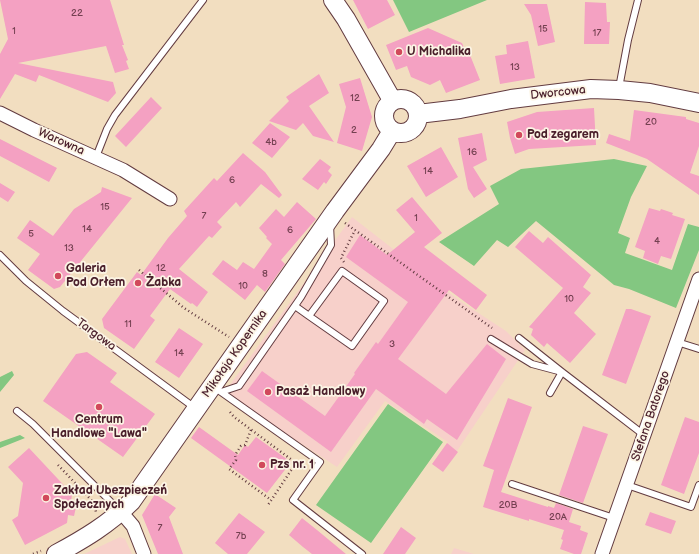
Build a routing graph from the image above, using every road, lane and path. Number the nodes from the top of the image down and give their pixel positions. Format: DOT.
graph roads {
  1 [pos="203,0"];
  2 [pos="333,0"];
  3 [pos="638,0"];
  4 [pos="619,90"];
  5 [pos="392,100"];
  6 [pos="699,103"];
  7 [pos="0,113"];
  8 [pos="418,114"];
  9 [pos="392,131"];
  10 [pos="96,157"];
  11 [pos="170,199"];
  12 [pos="336,220"];
  13 [pos="355,230"];
  14 [pos="0,255"];
  15 [pos="346,265"];
  16 [pos="139,270"];
  17 [pos="699,279"];
  18 [pos="295,306"];
  19 [pos="309,316"];
  20 [pos="498,332"];
  21 [pos="519,338"];
  22 [pos="491,339"];
  23 [pos="234,340"];
  24 [pos="677,342"];
  25 [pos="699,349"];
  26 [pos="562,372"];
  27 [pos="217,389"];
  28 [pos="550,393"];
  29 [pos="197,409"];
  30 [pos="16,411"];
  31 [pos="229,411"];
  32 [pos="251,430"];
  33 [pos="644,435"];
  34 [pos="55,463"];
  35 [pos="512,484"];
  36 [pos="627,485"];
  37 [pos="699,485"];
  38 [pos="271,500"];
  39 [pos="268,505"];
  40 [pos="121,512"];
  41 [pos="93,518"];
  42 [pos="615,518"];
  43 [pos="50,551"];
  44 [pos="33,554"];
  45 [pos="144,554"];
  46 [pos="362,554"];
  47 [pos="602,554"];
  1 -- 10 [label="lane"];
  2 -- 5 [label="street"];
  3 -- 4 [label="lane"];
  4 -- 6 [label="street, Dworcowa"];
  4 -- 8 [label="street, Dworcowa"];
  5 -- 8 [label="street"];
  5 -- 9 [label="street"];
  7 -- 10 [label="street, Warowna"];
  8 -- 9 [label="street"];
  9 -- 12 [label="street, Mikołaja Kopernika"];
  10 -- 11 [label="street, Warowna"];
  12 -- 13 [label="path"];
  12 -- 18 [label="lane"];
  12 -- 27 [label="street, Mikołaja Kopernika"];
  13 -- 15 [label="path"];
  13 -- 20 [label="path"];
  14 -- 29 [label="lane, Targowa"];
  16 -- 23 [label="path"];
  17 -- 24 [label="street, Stefana Batorego"];
  18 -- 19 [label="lane"];
  18 -- 27 [label="lane"];
  19 -- 19 [label="lane"];
  21 -- 26 [label="lane"];
  22 -- 26 [label="lane"];
  24 -- 25 [label="lane"];
  24 -- 33 [label="street, Stefana Batorego"];
  26 -- 28 [label="lane"];
  26 -- 33 [label="lane"];
  27 -- 29 [label="street, Mikołaja Kopernika"];
  27 -- 46 [label="lane"];
  29 -- 40 [label="street, Mikołaja Kopernika"];
  30 -- 40 [label="lane"];
  31 -- 32 [label="path"];
  32 -- 38 [label="path"];
  32 -- 38 [label="path"];
  33 -- 36 [label="street, Stefana Batorego"];
  34 -- 41 [label="path"];
  35 -- 42 [label="lane"];
  36 -- 37 [label="lane"];
  36 -- 42 [label="street, Stefana Batorego"];
  38 -- 39 [label="path"];
  40 -- 43 [label="street, Mikołaja Kopernika"];
  40 -- 45 [label="street"];
  42 -- 47 [label="street, Stefana Batorego"];
  43 -- 44 [label="path"];
}
